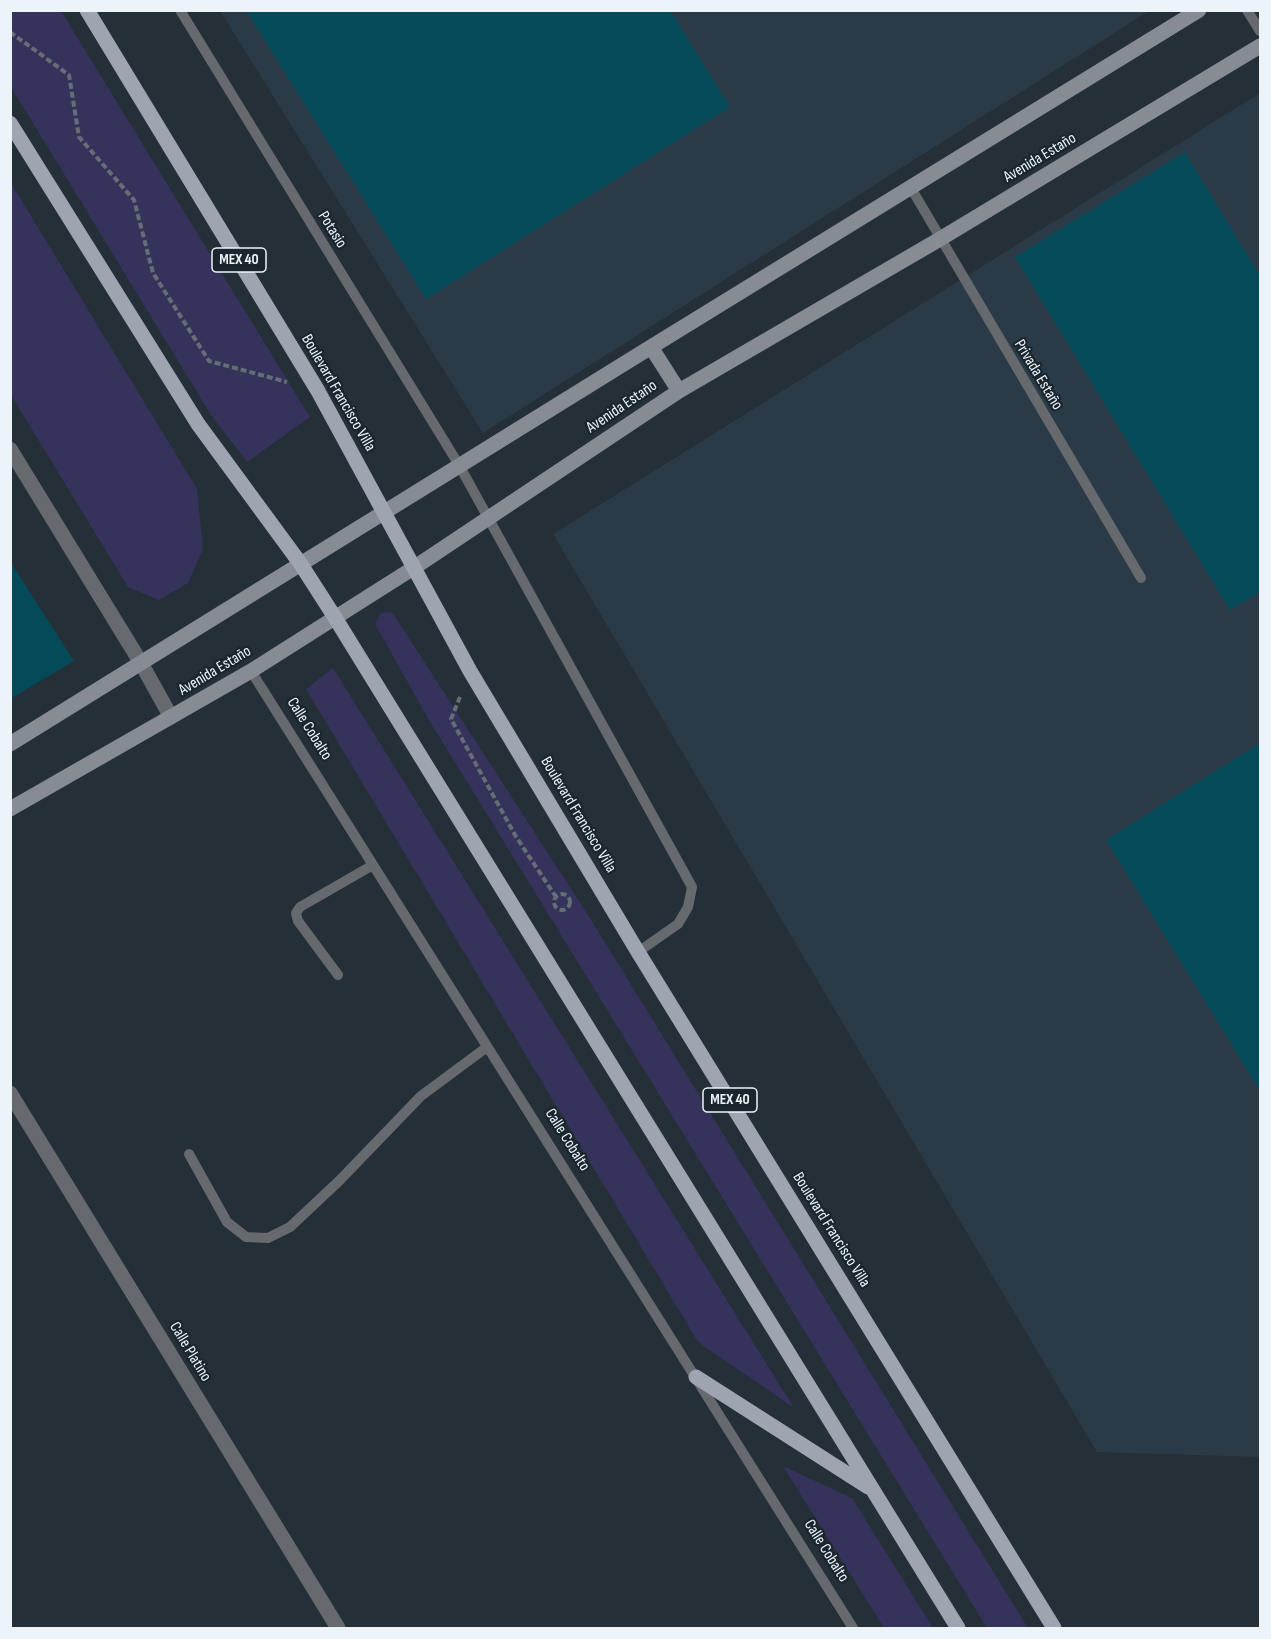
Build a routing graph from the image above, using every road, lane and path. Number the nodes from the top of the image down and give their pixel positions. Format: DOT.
graph roads {
  1 [pos="87,10"];
  2 [pos="180,10"];
  3 [pos="1199,10"];
  4 [pos="1247,10"];
  5 [pos="1260,31"];
  6 [pos="10,32"];
  7 [pos="1260,46"];
  8 [pos="10,123"];
  9 [pos="911,188"];
  10 [pos="940,239"];
  11 [pos="651,347"];
  12 [pos="318,391"];
  13 [pos="679,391"];
  14 [pos="10,449"];
  15 [pos="459,465"];
  16 [pos="385,513"];
  17 [pos="489,518"];
  18 [pos="300,564"];
  19 [pos="415,567"];
  20 [pos="1141,578"];
  21 [pos="334,616"];
  22 [pos="141,663"];
  23 [pos="251,671"];
  24 [pos="470,671"];
  25 [pos="171,717"];
  26 [pos="10,744"];
  27 [pos="10,809"];
  28 [pos="373,865"];
  29 [pos="556,897"];
  30 [pos="638,952"];
  31 [pos="338,975"];
  32 [pos="487,1047"];
  33 [pos="10,1094"];
  34 [pos="189,1154"];
  35 [pos="696,1377"];
  36 [pos="872,1489"];
  37 [pos="338,1629"];
  38 [pos="854,1629"];
  39 [pos="958,1629"];
  40 [pos="1054,1629"];
  1 -- 12 [label="main road, Boulevard Francisco Villa / MEX 40"];
  2 -- 15 [label="lane, Potasio"];
  3 -- 9 [label="main road"];
  4 -- 5 [label="lane"];
  6 -- 12 [label="path"];
  7 -- 10 [label="main road, Avenida Estaño"];
  8 -- 18 [label="main road"];
  9 -- 10 [label="lane, Privada Estaño"];
  9 -- 11 [label="main road"];
  10 -- 13 [label="main road, Avenida Estaño"];
  10 -- 20 [label="lane, Privada Estaño"];
  11 -- 13 [label="main road"];
  11 -- 15 [label="main road"];
  12 -- 16 [label="main road, Boulevard Francisco Villa / MEX 40"];
  13 -- 17 [label="main road, Avenida Estaño"];
  14 -- 22 [label="street"];
  15 -- 16 [label="main road"];
  15 -- 17 [label="lane, Potasio"];
  16 -- 18 [label="main road"];
  16 -- 19 [label="main road, Boulevard Francisco Villa / MEX 40"];
  17 -- 19 [label="main road, Avenida Estaño"];
  17 -- 30 [label="lane, Potasio"];
  18 -- 21 [label="main road"];
  18 -- 22 [label="main road"];
  19 -- 21 [label="main road, Avenida Estaño"];
  19 -- 24 [label="main road, Boulevard Francisco Villa / MEX 40"];
  21 -- 23 [label="main road, Avenida Estaño"];
  21 -- 36 [label="main road"];
  22 -- 25 [label="street"];
  22 -- 26 [label="main road"];
  23 -- 25 [label="main road, Avenida Estaño"];
  23 -- 28 [label="lane, Calle Cobalto"];
  24 -- 29 [label="path"];
  24 -- 30 [label="main road, Boulevard Francisco Villa / MEX 40"];
  25 -- 27 [label="main road, Avenida Estaño"];
  28 -- 31 [label="lane"];
  28 -- 32 [label="lane, Calle Cobalto"];
  29 -- 29 [label="path"];
  30 -- 40 [label="main road, Boulevard Francisco Villa / MEX 40"];
  32 -- 34 [label="lane"];
  32 -- 35 [label="lane, Calle Cobalto"];
  33 -- 37 [label="street, Calle Platino"];
  35 -- 36 [label="main road"];
  35 -- 38 [label="lane, Calle Cobalto"];
  36 -- 39 [label="main road"];
}
